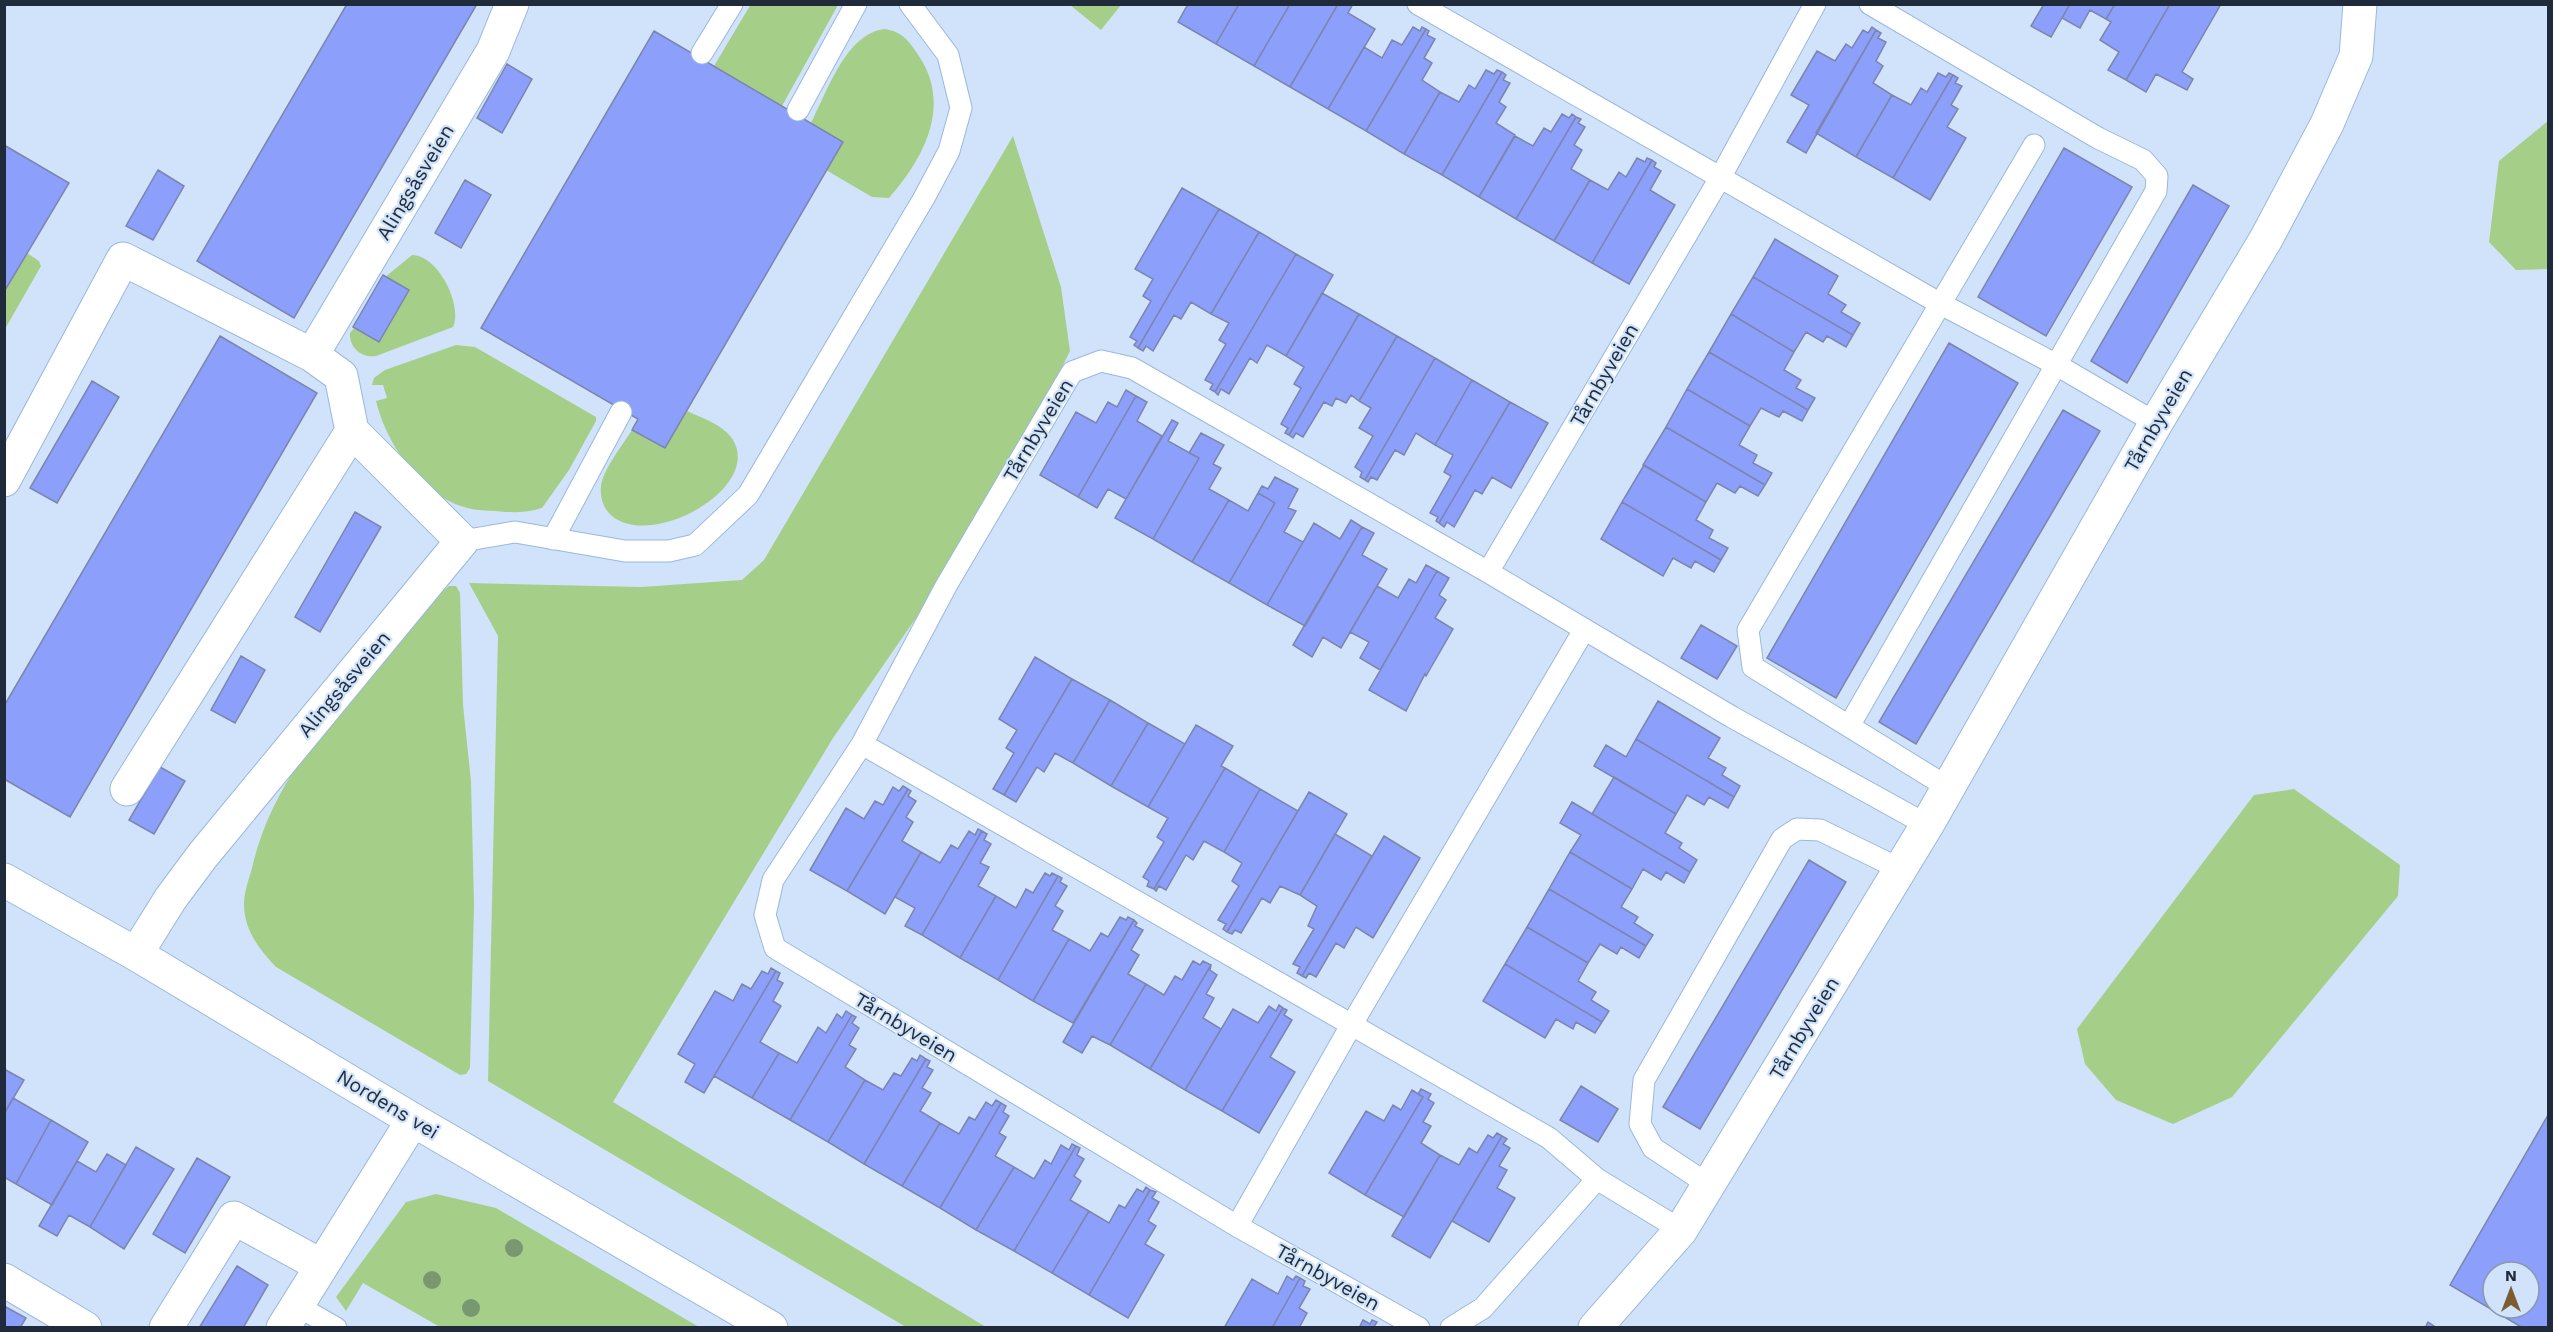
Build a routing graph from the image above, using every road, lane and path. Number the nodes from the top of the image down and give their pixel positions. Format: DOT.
graph roads {
  1 [pos="512,4"];
  2 [pos="732,4"];
  3 [pos="856,4"];
  4 [pos="910,4"];
  5 [pos="1418,4"];
  6 [pos="1815,4"];
  7 [pos="1870,4"];
  8 [pos="2360,4"];
  9 [pos="702,53"];
  10 [pos="798,110"];
  11 [pos="2034,146"];
  12 [pos="1720,178"];
  13 [pos="1939,303"];
  14 [pos="312,355"];
  15 [pos="2055,364"];
  16 [pos="621,412"];
  17 [pos="2156,423"];
  18 [pos="352,431"];
  19 [pos="4,480"];
  20 [pos="553,539"];
  21 [pos="462,541"];
  22 [pos="1488,572"];
  23 [pos="1584,630"];
  24 [pos="1849,726"];
  25 [pos="862,744"];
  26 [pos="1949,788"];
  27 [pos="127,789"];
  28 [pos="1927,825"];
  29 [pos="1900,869"];
  30 [pos="4,880"];
  31 [pos="136,954"];
  32 [pos="1352,1024"];
  33 [pos="413,1120"];
  34 [pos="1597,1179"];
  35 [pos="1709,1185"];
  36 [pos="1237,1226"];
  37 [pos="1681,1230"];
  38 [pos="320,1265"];
  39 [pos="4,1280"];
  40 [pos="289,1316"];
  41 [pos="85,1328"];
  42 [pos="166,1328"];
  43 [pos="336,1328"];
  44 [pos="771,1328"];
  45 [pos="1419,1328"];
  46 [pos="1451,1328"];
  47 [pos="1595,1328"];
  1 -- 14 [label="street, Alingsåsveien"];
  2 -- 9 [label="lane"];
  3 -- 10 [label="lane"];
  4 -- 20 [label="lane"];
  5 -- 12 [label="lane"];
  6 -- 12 [label="lane, Tårnbyveien"];
  7 -- 15 [label="lane"];
  8 -- 17 [label="street, Tårnbyveien"];
  11 -- 13 [label="lane"];
  12 -- 13 [label="lane"];
  12 -- 22 [label="lane, Tårnbyveien"];
  13 -- 15 [label="lane"];
  13 -- 24 [label="lane"];
  14 -- 18 [label="street"];
  14 -- 19 [label="street"];
  15 -- 17 [label="lane"];
  15 -- 24 [label="lane"];
  16 -- 20 [label="lane"];
  17 -- 26 [label="street, Tårnbyveien"];
  18 -- 21 [label="street"];
  18 -- 27 [label="street"];
  20 -- 21 [label="lane"];
  21 -- 31 [label="street, Alingsåsveien"];
  22 -- 23 [label="lane, Tårnbyveien"];
  22 -- 25 [label="lane, Tårnbyveien"];
  23 -- 28 [label="lane, Tårnbyveien"];
  23 -- 32 [label="lane"];
  24 -- 26 [label="lane"];
  25 -- 32 [label="lane"];
  25 -- 36 [label="lane, Tårnbyveien"];
  26 -- 28 [label="street, Tårnbyveien"];
  28 -- 29 [label="street, Tårnbyveien"];
  29 -- 35 [label="street, Tårnbyveien"];
  29 -- 35 [label="lane"];
  30 -- 31 [label="street, Nordens vei"];
  31 -- 33 [label="street, Nordens vei"];
  32 -- 34 [label="lane"];
  32 -- 36 [label="lane"];
  33 -- 38 [label="street"];
  33 -- 44 [label="street, Nordens vei"];
  34 -- 37 [label="lane"];
  34 -- 46 [label="lane"];
  35 -- 37 [label="street, Tårnbyveien"];
  36 -- 45 [label="lane, Tårnbyveien"];
  37 -- 47 [label="street, Tårnbyveien"];
  38 -- 40 [label="street"];
  38 -- 42 [label="street"];
  39 -- 41 [label="street"];
  40 -- 43 [label="lane"];
}
